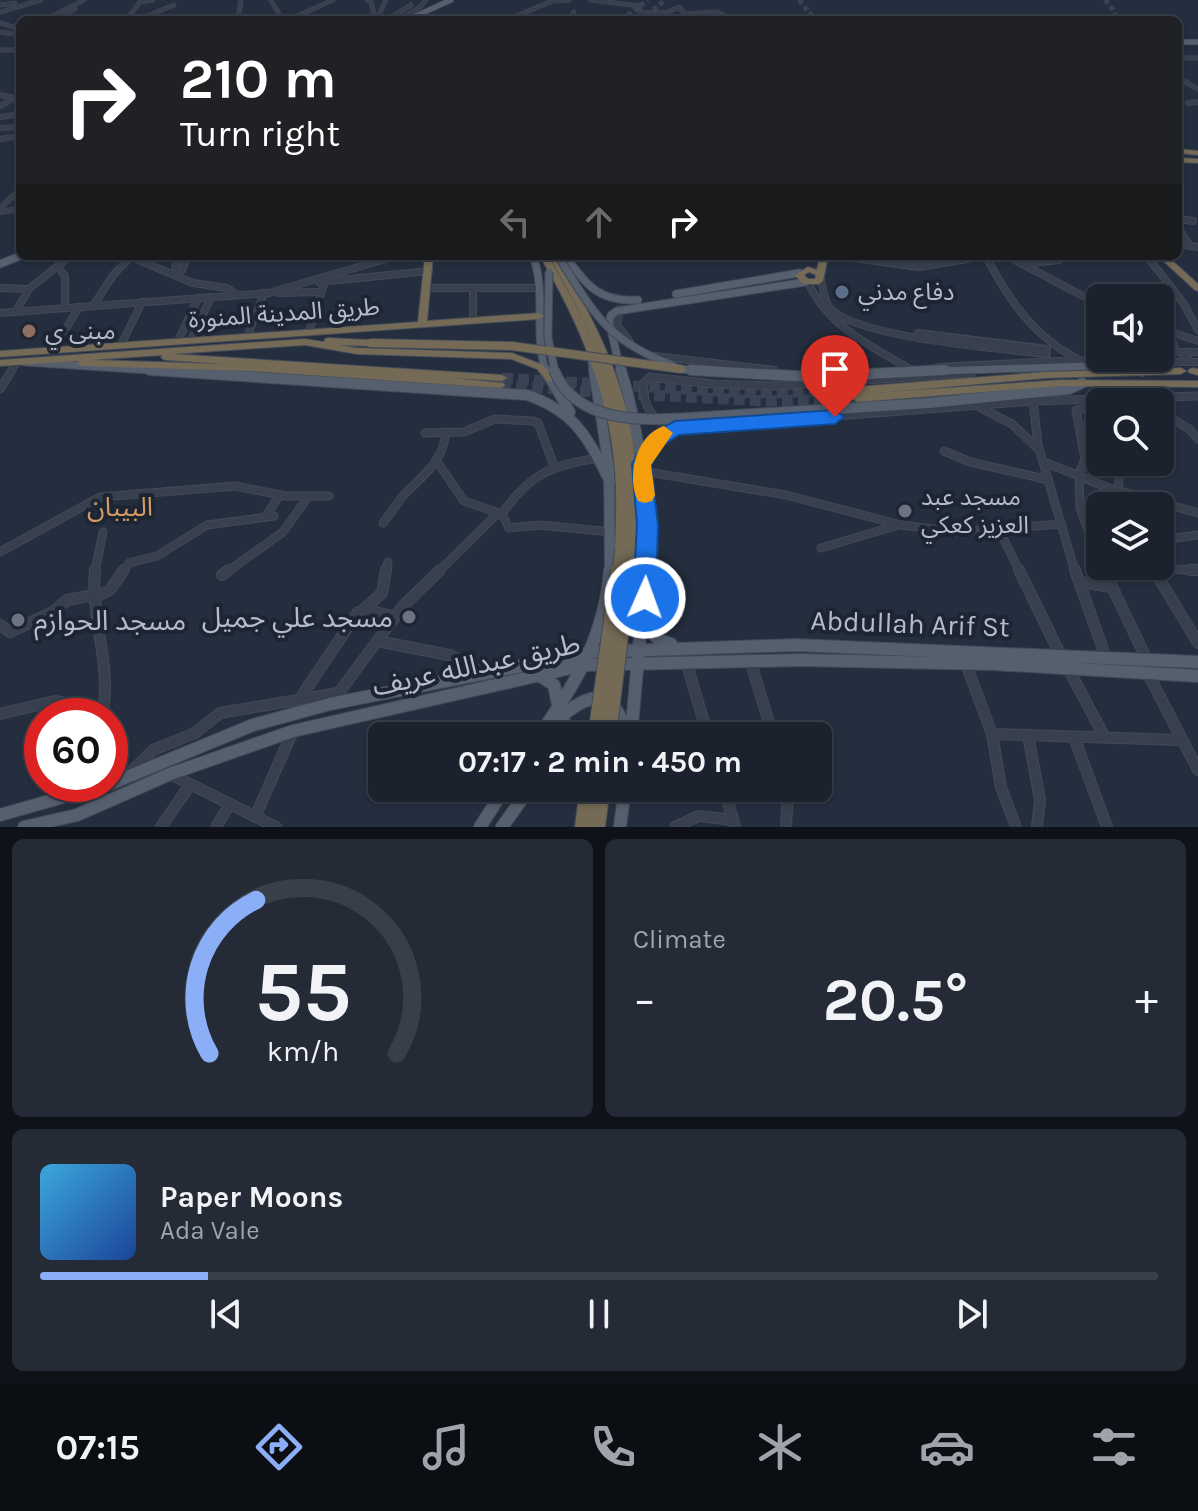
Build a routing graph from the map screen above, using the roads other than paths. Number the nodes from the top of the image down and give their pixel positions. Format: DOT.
graph roads {
  1 [pos="84,0"];
  2 [pos="153,0"];
  3 [pos="241,0"];
  4 [pos="336,0"];
  5 [pos="367,0"];
  6 [pos="386,0"];
  7 [pos="426,0"];
  8 [pos="453,0"];
  9 [pos="555,0"];
  10 [pos="569,0"];
  11 [pos="590,0"];
  12 [pos="44,1"];
  13 [pos="25,3"];
  14 [pos="0,5"];
  15 [pos="19,5"];
  16 [pos="174,5"];
  17 [pos="411,5"];
  18 [pos="72,7"];
  19 [pos="0,12"];
  20 [pos="574,12"];
  21 [pos="239,13"];
  22 [pos="376,15"];
  23 [pos="51,16"];
  24 [pos="62,16"];
  25 [pos="129,16"];
  26 [pos="149,16"];
  27 [pos="298,16"];
  28 [pos="381,16"];
  29 [pos="393,16"];
  30 [pos="404,16"];
  31 [pos="419,16"];
  32 [pos="517,16"];
  33 [pos="572,16"];
  34 [pos="725,16"];
  35 [pos="1198,102"];
  36 [pos="1188,103"];
  37 [pos="16,194"];
  38 [pos="0,210"];
  39 [pos="1182,220"];
  40 [pos="1193,221"];
  41 [pos="1182,234"];
  42 [pos="1182,244"];
  43 [pos="1189,245"];
  44 [pos="1198,247"];
  45 [pos="65,260"];
  46 [pos="126,260"];
  47 [pos="139,260"];
  48 [pos="175,260"];
  49 [pos="186,260"];
  50 [pos="384,260"];
  51 [pos="429,260"];
  52 [pos="534,260"];
  53 [pos="550,260"];
  54 [pos="551,260"];
  55 [pos="552,260"];
  56 [pos="552,260"];
  57 [pos="568,260"];
  58 [pos="820,260"];
  59 [pos="823,260"];
  60 [pos="868,260"];
  61 [pos="962,260"];
  62 [pos="988,260"];
  63 [pos="1014,260"];
  64 [pos="1059,260"];
  65 [pos="1150,260"];
  66 [pos="1166,260"];
  67 [pos="1173,260"];
  68 [pos="1022,264"];
  69 [pos="57,266"];
  70 [pos="811,269"];
  71 [pos="429,271"];
  72 [pos="799,273"];
  73 [pos="397,274"];
  74 [pos="175,275"];
  75 [pos="820,277"];
  76 [pos="325,281"];
  77 [pos="807,282"];
  78 [pos="1198,282"];
  79 [pos="300,284"];
  80 [pos="0,288"];
  81 [pos="426,288"];
  82 [pos="473,288"];
  83 [pos="541,288"];
  84 [pos="1198,288"];
  85 [pos="29,289"];
  86 [pos="319,292"];
  87 [pos="267,293"];
  88 [pos="238,295"];
  89 [pos="211,297"];
  90 [pos="198,298"];
  91 [pos="1086,298"];
  92 [pos="142,302"];
  93 [pos="93,306"];
  94 [pos="826,306"];
  95 [pos="79,307"];
  96 [pos="65,308"];
  97 [pos="620,309"];
  98 [pos="16,311"];
  99 [pos="0,313"];
  100 [pos="540,316"];
  101 [pos="473,320"];
  102 [pos="422,324"];
  103 [pos="1198,330"];
  104 [pos="309,331"];
  105 [pos="587,332"];
  106 [pos="918,333"];
  107 [pos="1174,333"];
  108 [pos="248,335"];
  109 [pos="191,340"];
  110 [pos="1046,340"];
  111 [pos="178,341"];
  112 [pos="1198,341"];
  113 [pos="121,345"];
  114 [pos="1174,345"];
  115 [pos="53,350"];
  116 [pos="1179,352"];
  117 [pos="1198,352"];
  118 [pos="0,354"];
  119 [pos="1046,355"];
  120 [pos="34,356"];
  121 [pos="1083,361"];
  122 [pos="1086,361"];
  123 [pos="19,362"];
  124 [pos="0,363"];
  125 [pos="1174,366"];
  126 [pos="1086,367"];
  127 [pos="1195,367"];
  128 [pos="997,368"];
  129 [pos="681,369"];
  130 [pos="910,369"];
  131 [pos="1086,370"];
  132 [pos="1174,370"];
  133 [pos="1181,371"];
  134 [pos="854,376"];
  135 [pos="811,377"];
  136 [pos="550,379"];
  137 [pos="501,382"];
  138 [pos="1082,383"];
  139 [pos="1198,384"];
  140 [pos="0,389"];
  141 [pos="1174,396"];
  142 [pos="1198,396"];
  143 [pos="1086,398"];
  144 [pos="1033,401"];
  145 [pos="975,406"];
  146 [pos="1086,409"];
  147 [pos="576,419"];
  148 [pos="1174,420"];
  149 [pos="1079,425"];
  150 [pos="1086,427"];
  151 [pos="675,428"];
  152 [pos="446,432"];
  153 [pos="425,433"];
  154 [pos="1196,436"];
  155 [pos="944,451"];
  156 [pos="1042,457"];
  157 [pos="598,458"];
  158 [pos="438,463"];
  159 [pos="554,466"];
  160 [pos="642,468"];
  161 [pos="1079,474"];
  162 [pos="1120,476"];
  163 [pos="1049,480"];
  164 [pos="610,482"];
  165 [pos="1104,486"];
  166 [pos="1118,491"];
  167 [pos="1103,492"];
  168 [pos="280,495"];
  169 [pos="329,496"];
  170 [pos="308,497"];
  171 [pos="1198,513"];
  172 [pos="502,514"];
  173 [pos="383,523"];
  174 [pos="1062,524"];
  175 [pos="1086,524"];
  176 [pos="901,525"];
  177 [pos="998,528"];
  178 [pos="103,532"];
  179 [pos="612,532"];
  180 [pos="1198,535"];
  181 [pos="1174,538"];
  182 [pos="821,548"];
  183 [pos="627,549"];
  184 [pos="0,552"];
  185 [pos="388,562"];
  186 [pos="1174,569"];
  187 [pos="1198,570"];
  188 [pos="222,575"];
  189 [pos="1108,580"];
  190 [pos="1160,580"];
  191 [pos="1080,582"];
  192 [pos="1111,587"];
  193 [pos="95,596"];
  194 [pos="606,596"];
  195 [pos="362,611"];
  196 [pos="395,617"];
  197 [pos="644,623"];
  198 [pos="0,625"];
  199 [pos="599,629"];
  200 [pos="377,641"];
  201 [pos="1198,643"];
  202 [pos="679,646"];
  203 [pos="621,651"];
  204 [pos="592,652"];
  205 [pos="640,656"];
  206 [pos="1061,656"];
  207 [pos="1106,658"];
  208 [pos="555,659"];
  209 [pos="750,660"];
  210 [pos="686,661"];
  211 [pos="1198,662"];
  212 [pos="966,664"];
  213 [pos="1145,664"];
  214 [pos="584,665"];
  215 [pos="1068,668"];
  216 [pos="489,671"];
  217 [pos="535,675"];
  218 [pos="1198,676"];
  219 [pos="104,698"];
  220 [pos="334,698"];
  221 [pos="299,700"];
  222 [pos="558,706"];
  223 [pos="24,708"];
  224 [pos="0,714"];
  225 [pos="549,722"];
  226 [pos="553,722"];
  227 [pos="597,722"];
  228 [pos="610,722"];
  229 [pos="622,722"];
  230 [pos="631,722"];
  231 [pos="704,722"];
  232 [pos="769,722"];
  233 [pos="293,731"];
  234 [pos="992,734"];
  235 [pos="1028,735"];
  236 [pos="1074,737"];
  237 [pos="1105,738"];
  238 [pos="1180,740"];
  239 [pos="169,767"];
  240 [pos="1198,770"];
  241 [pos="128,775"];
  242 [pos="128,776"];
  243 [pos="190,785"];
  244 [pos="39,802"];
  245 [pos="496,802"];
  246 [pos="520,802"];
  247 [pos="586,802"];
  248 [pos="600,802"];
  249 [pos="623,802"];
  250 [pos="728,802"];
  251 [pos="789,802"];
  252 [pos="230,804"];
  253 [pos="0,815"];
  254 [pos="255,817"];
  255 [pos="714,822"];
  256 [pos="53,823"];
  257 [pos="734,824"];
  258 [pos="24,827"];
  259 [pos="161,827"];
  260 [pos="216,827"];
  261 [pos="276,827"];
  262 [pos="480,827"];
  263 [pos="502,827"];
  264 [pos="583,827"];
  265 [pos="597,827"];
  266 [pos="620,827"];
  267 [pos="675,827"];
  268 [pos="786,827"];
  269 [pos="1016,827"];
  270 [pos="1037,827"];
  271 [pos="1107,827"];
  1 -- 18 [label="street"];
  2 -- 25 [label="street"];
  3 -- 21 [label="street"];
  4 -- 27 [label="street"];
  5 -- 22 [label="street"];
  6 -- 22 [label="street"];
  7 -- 30 [label="street"];
  8 -- 31 [label="main road"];
  9 -- 10 [label="street"];
  9 -- 32 [label="street"];
  11 -- 34 [label="street"];
  12 -- 13 [label="street"];
  12 -- 15 [label="street"];
  13 -- 14 [label="street"];
  13 -- 15 [label="street"];
  15 -- 19 [label="street"];
  16 -- 26 [label="street"];
  17 -- 29 [label="street"];
  18 -- 23 [label="street"];
  18 -- 24 [label="street"];
  20 -- 33 [label="street"];
  22 -- 28 [label="street"];
  35 -- 36 [label="street"];
  37 -- 38 [label="street"];
  39 -- 40 [label="street"];
  41 -- 43 [label="street"];
  42 -- 43 [label="street"];
  43 -- 44 [label="street"];
  45 -- 69 [label="street"];
  46 -- 93 [label="street"];
  47 -- 74 [label="street"];
  48 -- 74 [label="street"];
  49 -- 74 [label="street"];
  50 -- 73 [label="street"];
  50 -- 79 [label="street"];
  51 -- 71 [label="highway"];
  52 -- 83 [label="main road"];
  53 -- 138 [label="main road, bridge"];
  54 -- 105 [label="highway"];
  55 -- 129 [label="main road, bridge"];
  56 -- 183 [label="highway"];
  57 -- 72 [label="main road"];
  58 -- 70 [label="highway"];
  59 -- 75 [label="highway"];
  60 -- 61 [label="street"];
  62 -- 110 [label="street"];
  63 -- 68 [label="street"];
  64 -- 68 [label="street"];
  65 -- 103 [label="street"];
  66 -- 84 [label="highway"];
  67 -- 78 [label="highway"];
  68 -- 91 [label="street"];
  69 -- 85 [label="street"];
  69 -- 96 [label="street"];
  70 -- 72 [label="highway"];
  70 -- 75 [label="highway"];
  71 -- 73 [label="street"];
  71 -- 81 [label="highway"];
  72 -- 77 [label="highway"];
  73 -- 76 [label="street"];
  74 -- 88 [label="street"];
  75 -- 77 [label="highway"];
  75 -- 94 [label="street"];
  76 -- 79 [label="street"];
  76 -- 86 [label="street"];
  77 -- 94 [label="street"];
  77 -- 97 [label="main road"];
  79 -- 87 [label="street"];
  80 -- 85 [label="street"];
  81 -- 82 [label="street"];
  81 -- 102 [label="highway"];
  82 -- 83 [label="street"];
  82 -- 101 [label="street"];
  83 -- 100 [label="main road"];
  85 -- 98 [label="street"];
  86 -- 87 [label="street"];
  86 -- 104 [label="street"];
  87 -- 88 [label="street"];
  87 -- 108 [label="street"];
  88 -- 89 [label="street"];
  89 -- 90 [label="street"];
  89 -- 109 [label="street"];
  90 -- 92 [label="street"];
  90 -- 111 [label="street"];
  92 -- 93 [label="street"];
  92 -- 113 [label="street"];
  93 -- 95 [label="street"];
  94 -- 119 [label="street"];
  94 -- 130 [label="street"];
  95 -- 96 [label="street"];
  95 -- 115 [label="street"];
  96 -- 98 [label="street"];
  97 -- 135 [label="street"];
  97 -- 160 [label="main road"];
  98 -- 99 [label="street"];
  100 -- 101 [label="highway, طريق المدينة المنورة"];
  100 -- 136 [label="main road"];
  101 -- 102 [label="highway, طريق المدينة المنورة"];
  102 -- 104 [label="highway, طريق المدينة المنورة"];
  104 -- 108 [label="highway, طريق المدينة المنورة"];
  105 -- 164 [label="main road"];
  105 -- 183 [label="highway"];
  106 -- 119 [label="street"];
  107 -- 112 [label="street"];
  108 -- 109 [label="highway, طريق المدينة المنورة"];
  109 -- 111 [label="highway, طريق المدينة المنورة"];
  110 -- 119 [label="street"];
  110 -- 121 [label="street"];
  111 -- 113 [label="highway, طريق المدينة المنورة"];
  113 -- 115 [label="highway, طريق المدينة المنورة"];
  114 -- 116 [label="street"];
  115 -- 120 [label="highway, طريق المدينة المنورة"];
  116 -- 117 [label="street"];
  116 -- 127 [label="street"];
  118 -- 120 [label="highway, طريق المدينة المنورة"];
  119 -- 121 [label="street"];
  119 -- 130 [label="street"];
  120 -- 123 [label="highway, طريق المدينة المنورة"];
  120 -- 129 [label="highway, طريق المدينة المنورة, bridge"];
  120 -- 136 [label="highway"];
  120 -- 137 [label="highway"];
  121 -- 122 [label="street"];
  123 -- 124 [label="highway, طريق المدينة المنورة"];
  123 -- 140 [label="street"];
  123 -- 147 [label="main road"];
  125 -- 127 [label="street"];
  126 -- 128 [label="main road"];
  128 -- 134 [label="main road"];
  128 -- 151 [label="street"];
  129 -- 135 [label="main road"];
  130 -- 134 [label="street"];
  131 -- 138 [label="highway"];
  132 -- 133 [label="highway"];
  134 -- 135 [label="main road"];
  136 -- 147 [label="main road"];
  138 -- 139 [label="highway"];
  141 -- 142 [label="street"];
  143 -- 144 [label="street"];
  144 -- 145 [label="street"];
  144 -- 156 [label="street"];
  145 -- 151 [label="street"];
  145 -- 156 [label="street"];
  146 -- 149 [label="street"];
  147 -- 157 [label="main road"];
  148 -- 154 [label="street"];
  149 -- 150 [label="street"];
  149 -- 161 [label="street"];
  151 -- 160 [label="street"];
  152 -- 153 [label="street"];
  152 -- 158 [label="street"];
  152 -- 159 [label="street"];
  155 -- 163 [label="street"];
  156 -- 161 [label="street"];
  156 -- 163 [label="street"];
  157 -- 159 [label="street"];
  157 -- 164 [label="main road"];
  158 -- 172 [label="street"];
  158 -- 173 [label="street"];
  159 -- 172 [label="street"];
  160 -- 176 [label="street"];
  160 -- 197 [label="main road"];
  161 -- 165 [label="street"];
  161 -- 175 [label="street"];
  162 -- 166 [label="street"];
  163 -- 174 [label="street"];
  164 -- 179 [label="main road"];
  165 -- 166 [label="street"];
  165 -- 167 [label="street"];
  166 -- 171 [label="street"];
  168 -- 170 [label="street"];
  168 -- 184 [label="street"];
  168 -- 193 [label="street"];
  169 -- 170 [label="street"];
  170 -- 188 [label="street"];
  172 -- 179 [label="street"];
  172 -- 196 [label="street"];
  174 -- 177 [label="street"];
  174 -- 191 [label="street"];
  176 -- 177 [label="street"];
  176 -- 182 [label="street"];
  177 -- 206 [label="street"];
  178 -- 193 [label="street"];
  179 -- 194 [label="main road"];
  180 -- 181 [label="street"];
  183 -- 227 [label="highway, bridge"];
  183 -- 228 [label="highway, bridge"];
  185 -- 195 [label="street"];
  186 -- 187 [label="street"];
  189 -- 192 [label="street"];
  190 -- 201 [label="street"];
  191 -- 192 [label="street"];
  191 -- 207 [label="street"];
  192 -- 213 [label="street"];
  193 -- 198 [label="street"];
  193 -- 219 [label="street"];
  194 -- 197 [label="main road"];
  194 -- 199 [label="main road"];
  195 -- 196 [label="street"];
  195 -- 221 [label="street"];
  196 -- 200 [label="street"];
  197 -- 202 [label="main road"];
  197 -- 205 [label="main road"];
  199 -- 204 [label="main road"];
  199 -- 208 [label="main road"];
  200 -- 216 [label="street"];
  200 -- 220 [label="street"];
  202 -- 205 [label="main road, Abdullah Arif St"];
  202 -- 206 [label="main road, Abdullah Arif St"];
  203 -- 204 [label="main road, طريق عبدالله عريف"];
  203 -- 205 [label="main road, Abdullah Arif St"];
  204 -- 208 [label="main road, طريق عبدالله عريف"];
  204 -- 214 [label="main road"];
  205 -- 210 [label="main road, طريق عبدالله عريف"];
  205 -- 214 [label="main road, طريق عبدالله عريف"];
  205 -- 230 [label="main road"];
  206 -- 207 [label="main road, Abdullah Arif St"];
  207 -- 213 [label="main road, Abdullah Arif St"];
  208 -- 216 [label="main road, طريق عبدالله عريف"];
  209 -- 210 [label="main road, طريق عبدالله عريف"];
  209 -- 212 [label="main road, طريق عبدالله عريف"];
  209 -- 232 [label="street"];
  210 -- 231 [label="street"];
  211 -- 213 [label="main road, Abdullah Arif St"];
  212 -- 215 [label="main road, طريق عبدالله عريف"];
  212 -- 234 [label="street"];
  213 -- 215 [label="main road, طريق عبدالله عريف"];
  213 -- 218 [label="main road, طريق عبدالله عريف"];
  213 -- 238 [label="street"];
  214 -- 217 [label="main road, طريق عبدالله عريف"];
  214 -- 222 [label="main road"];
  215 -- 237 [label="street"];
  216 -- 220 [label="main road, طريق عبدالله عريف"];
  217 -- 222 [label="main road"];
  217 -- 233 [label="main road, طريق عبدالله عريف"];
  220 -- 221 [label="street"];
  220 -- 239 [label="main road, طريق عبدالله عريف"];
  221 -- 241 [label="street"];
  222 -- 225 [label="main road"];
  223 -- 224 [label="street"];
  226 -- 229 [label="main road"];
  233 -- 239 [label="main road, طريق عبدالله عريف"];
  233 -- 254 [label="street"];
  234 -- 235 [label="street"];
  234 -- 269 [label="street"];
  235 -- 236 [label="street"];
  235 -- 270 [label="street"];
  236 -- 237 [label="street"];
  236 -- 271 [label="street"];
  237 -- 238 [label="street"];
  238 -- 240 [label="street"];
  239 -- 242 [label="main road, طريق عبدالله عريف"];
  239 -- 243 [label="street"];
  239 -- 256 [label="main road, طريق عبدالله عريف"];
  243 -- 252 [label="street"];
  243 -- 259 [label="street"];
  244 -- 253 [label="main road, طريق عبدالله عريف"];
  245 -- 262 [label="main road"];
  246 -- 263 [label="main road"];
  247 -- 264 [label="highway"];
  248 -- 265 [label="highway"];
  249 -- 266 [label="main road"];
  250 -- 257 [label="street"];
  251 -- 268 [label="street"];
  252 -- 254 [label="street"];
  252 -- 260 [label="street"];
  254 -- 261 [label="street"];
  255 -- 257 [label="street"];
  255 -- 267 [label="street"];
  256 -- 258 [label="main road, طريق عبدالله عريف"];
}
